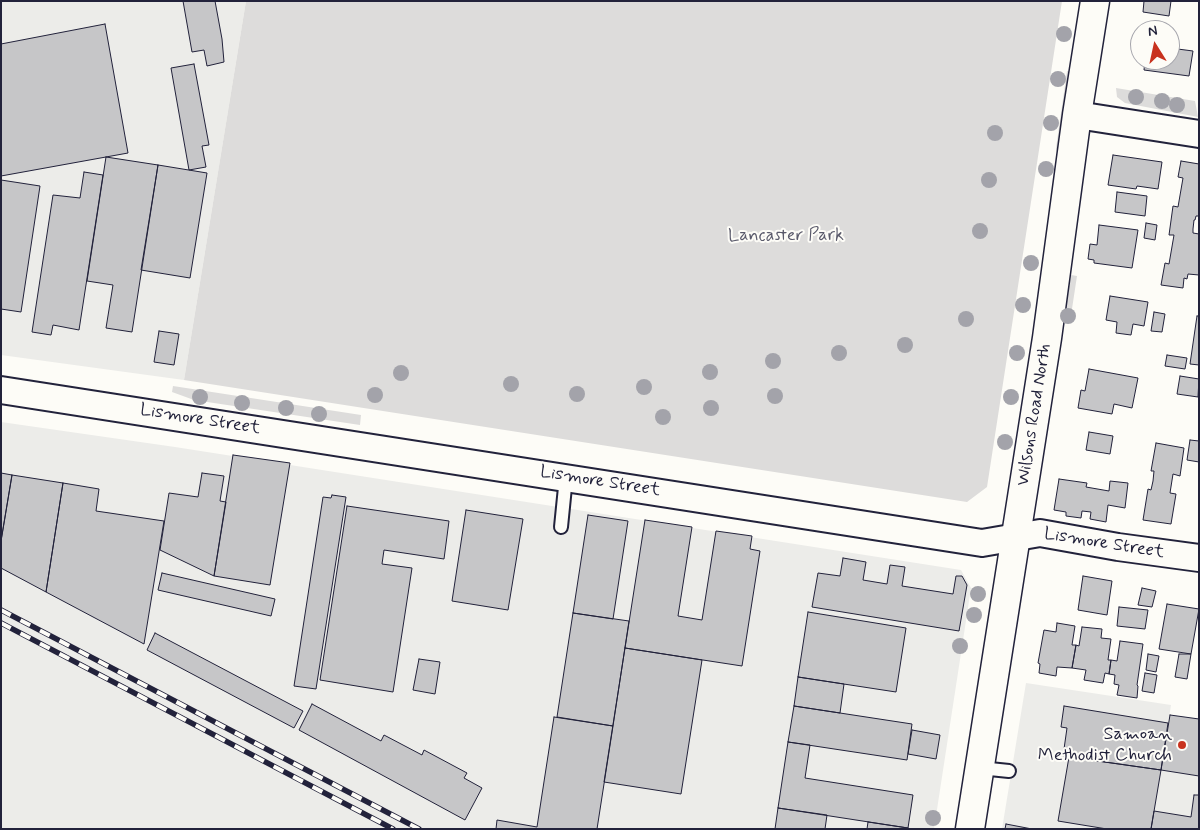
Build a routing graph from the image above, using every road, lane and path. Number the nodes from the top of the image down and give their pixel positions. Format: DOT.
graph roads {
  1 [pos="1095,1"];
  2 [pos="1077,116"];
  3 [pos="1199,134"];
  4 [pos="1,390"];
  5 [pos="566,477"];
  6 [pos="560,527"];
  7 [pos="1016,537"];
  8 [pos="1199,558"];
  9 [pos="980,768"];
  10 [pos="1009,771"];
  11 [pos="970,829"];
  1 -- 2 [label="street, Wilsons Road North"];
  2 -- 3 [label="street"];
  2 -- 7 [label="street, Wilsons Road North"];
  4 -- 5 [label="street, Lismore Street"];
  5 -- 6 [label="lane"];
  5 -- 7 [label="street, Lismore Street"];
  7 -- 8 [label="street, Lismore Street"];
  7 -- 9 [label="street, Wilsons Road North"];
  9 -- 10 [label="lane"];
  9 -- 11 [label="street, Wilsons Road North"];
}
